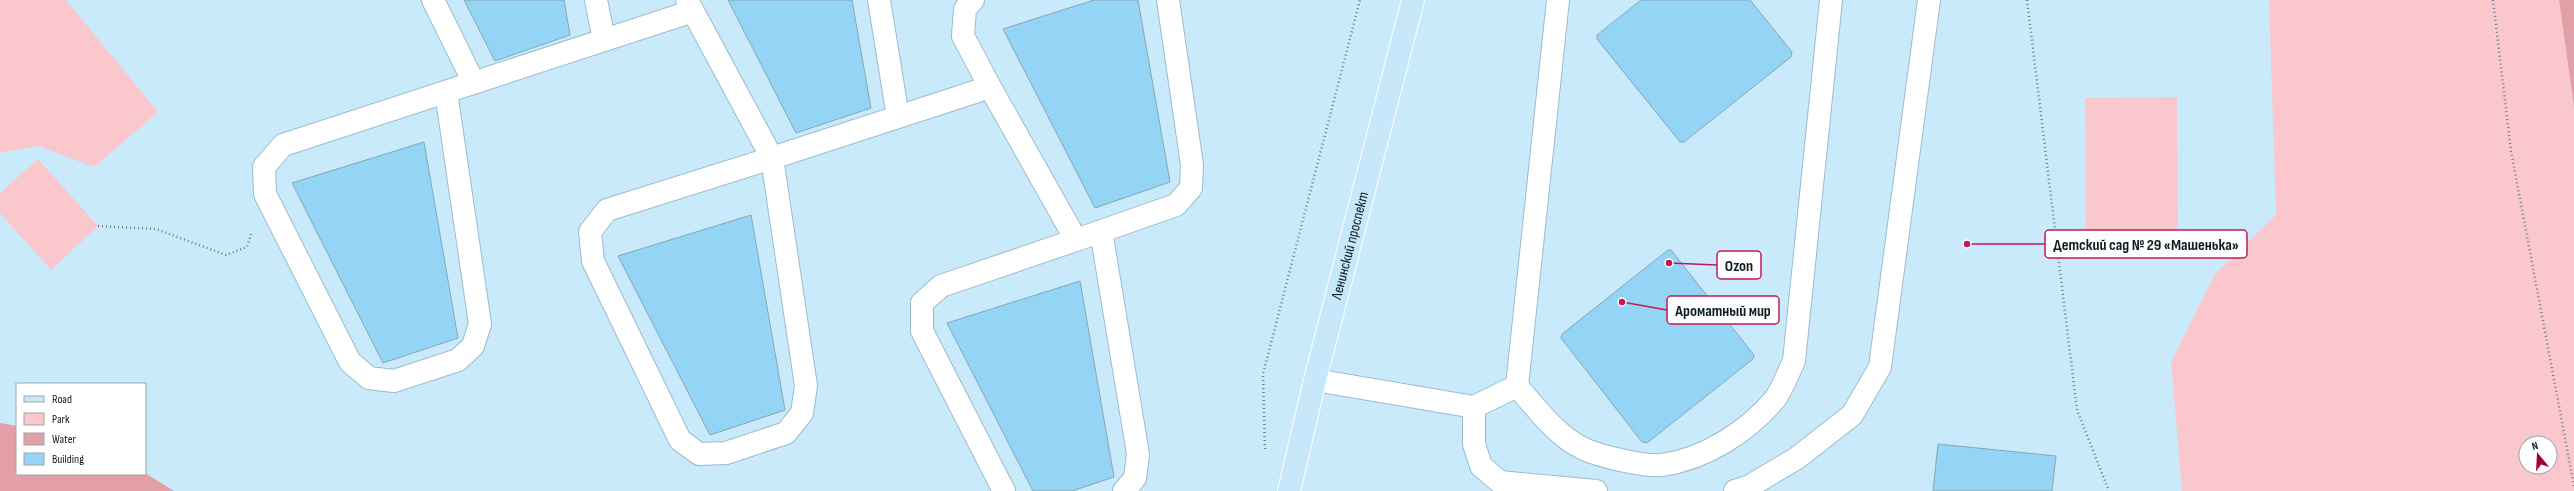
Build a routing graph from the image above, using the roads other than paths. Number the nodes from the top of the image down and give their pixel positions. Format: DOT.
graph roads {
  1 [pos="433,0"];
  2 [pos="596,0"];
  3 [pos="879,0"];
  4 [pos="973,0"];
  5 [pos="1168,0"];
  6 [pos="1414,0"];
  7 [pos="1929,0"];
  8 [pos="1830,1"];
  9 [pos="1560,2"];
  10 [pos="690,6"];
  11 [pos="604,40"];
  12 [pos="474,83"];
  13 [pos="990,87"];
  14 [pos="446,92"];
  15 [pos="898,117"];
  16 [pos="772,158"];
  17 [pos="1101,231"];
  18 [pos="1076,240"];
  19 [pos="1315,380"];
  20 [pos="1517,386"];
  21 [pos="1474,407"];
  22 [pos="1004,491"];
  23 [pos="1124,491"];
  24 [pos="1289,491"];
  25 [pos="1596,491"];
  26 [pos="1735,491"];
  1 -- 12 [label="lane"];
  2 -- 11 [label="lane"];
  3 -- 15 [label="lane"];
  4 -- 13 [label="lane"];
  5 -- 17 [label="lane"];
  6 -- 19 [label="main road, Ленинский проспект"];
  7 -- 26 [label="lane"];
  8 -- 20 [label="lane"];
  9 -- 20 [label="lane"];
  10 -- 11 [label="lane"];
  10 -- 16 [label="lane"];
  11 -- 12 [label="lane"];
  12 -- 14 [label="lane"];
  13 -- 15 [label="lane"];
  13 -- 18 [label="lane"];
  14 -- 14 [label="lane"];
  15 -- 16 [label="lane"];
  16 -- 16 [label="lane"];
  17 -- 18 [label="lane"];
  17 -- 23 [label="lane"];
  18 -- 22 [label="lane"];
  19 -- 21 [label="lane"];
  19 -- 24 [label="main road, Ленинский проспект"];
  20 -- 21 [label="lane"];
  21 -- 25 [label="lane"];
}
